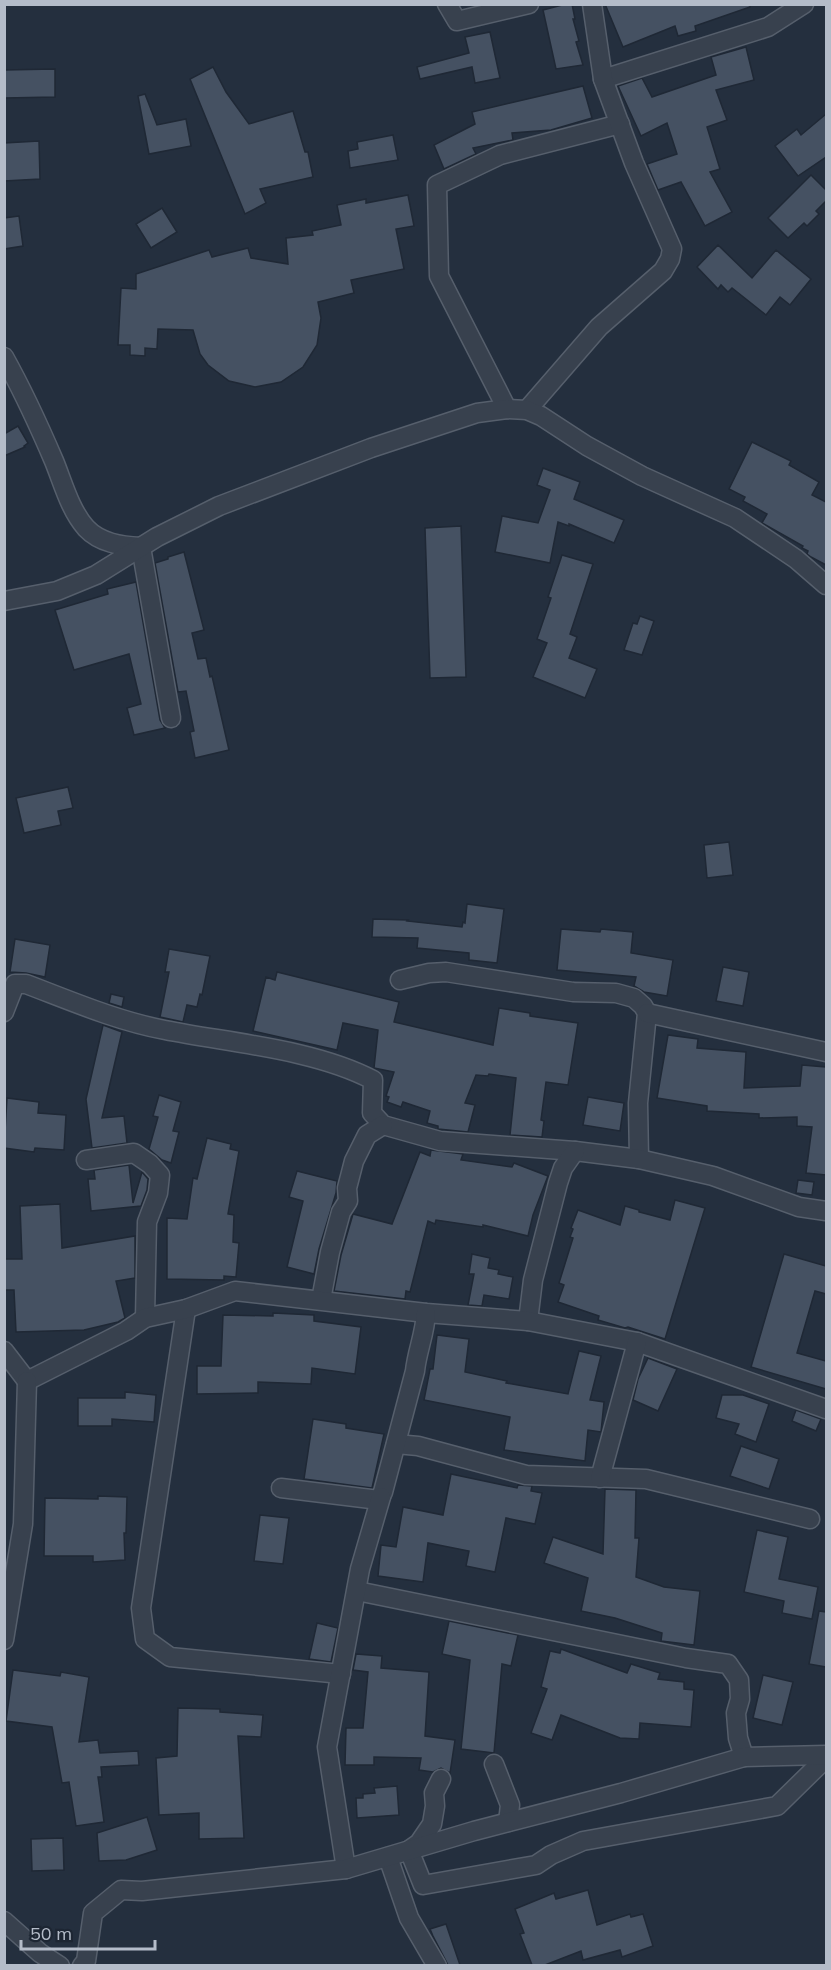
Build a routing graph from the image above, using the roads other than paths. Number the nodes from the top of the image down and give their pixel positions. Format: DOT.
graph roads {
  1 [pos="447,4"];
  2 [pos="529,4"];
  3 [pos="592,4"];
  4 [pos="804,4"];
  5 [pos="603,80"];
  6 [pos="620,124"];
  7 [pos="4,357"];
  8 [pos="507,409"];
  9 [pos="527,410"];
  10 [pos="141,547"];
  11 [pos="826,585"];
  12 [pos="4,601"];
  13 [pos="171,718"];
  14 [pos="400,980"];
  15 [pos="4,1012"];
  16 [pos="647,1014"];
  17 [pos="826,1052"];
  18 [pos="382,1125"];
  19 [pos="575,1151"];
  20 [pos="639,1159"];
  21 [pos="86,1160"];
  22 [pos="826,1211"];
  23 [pos="321,1300"];
  24 [pos="186,1309"];
  25 [pos="426,1313"];
  26 [pos="145,1318"];
  27 [pos="528,1322"];
  28 [pos="637,1342"];
  29 [pos="4,1351"];
  30 [pos="27,1381"];
  31 [pos="826,1409"];
  32 [pos="396,1444"];
  33 [pos="600,1478"];
  34 [pos="281,1488"];
  35 [pos="381,1497"];
  36 [pos="810,1519"];
  37 [pos="357,1591"];
  38 [pos="4,1640"];
  39 [pos="341,1674"];
  40 [pos="744,1757"];
  41 [pos="826,1757"];
  42 [pos="494,1764"];
  43 [pos="441,1779"];
  44 [pos="508,1822"];
  45 [pos="409,1850"];
  46 [pos="388,1857"];
  47 [pos="346,1869"];
  48 [pos="4,1921"];
  49 [pos="60,1965"];
  50 [pos="82,1965"];
  51 [pos="437,1965"];
  1 -- 2 [label="street"];
  3 -- 5 [label="street"];
  4 -- 5 [label="street"];
  5 -- 6 [label="street"];
  6 -- 8 [label="street"];
  6 -- 9 [label="street"];
  7 -- 10 [label="street"];
  8 -- 9 [label="street"];
  8 -- 10 [label="street"];
  9 -- 11 [label="street"];
  10 -- 12 [label="street"];
  10 -- 13 [label="street"];
  14 -- 16 [label="street"];
  15 -- 18 [label="street"];
  16 -- 17 [label="street"];
  16 -- 20 [label="street"];
  18 -- 19 [label="street"];
  18 -- 23 [label="street"];
  19 -- 20 [label="street"];
  19 -- 27 [label="street"];
  20 -- 22 [label="street"];
  21 -- 26 [label="street"];
  23 -- 24 [label="street"];
  23 -- 25 [label="street"];
  24 -- 26 [label="street"];
  24 -- 39 [label="street"];
  25 -- 27 [label="street"];
  25 -- 32 [label="street"];
  26 -- 30 [label="street"];
  27 -- 28 [label="street"];
  28 -- 31 [label="street"];
  28 -- 33 [label="street"];
  29 -- 30 [label="street"];
  30 -- 38 [label="street"];
  32 -- 33 [label="street"];
  32 -- 35 [label="street"];
  33 -- 36 [label="street"];
  34 -- 35 [label="street"];
  35 -- 37 [label="street"];
  37 -- 39 [label="street"];
  37 -- 40 [label="street"];
  39 -- 47 [label="street"];
  40 -- 41 [label="street"];
  40 -- 44 [label="street"];
  41 -- 45 [label="street"];
  42 -- 44 [label="street"];
  43 -- 45 [label="street"];
  44 -- 45 [label="street"];
  45 -- 46 [label="street"];
  46 -- 47 [label="street"];
  46 -- 51 [label="street"];
  47 -- 50 [label="street"];
  48 -- 49 [label="street"];
}
